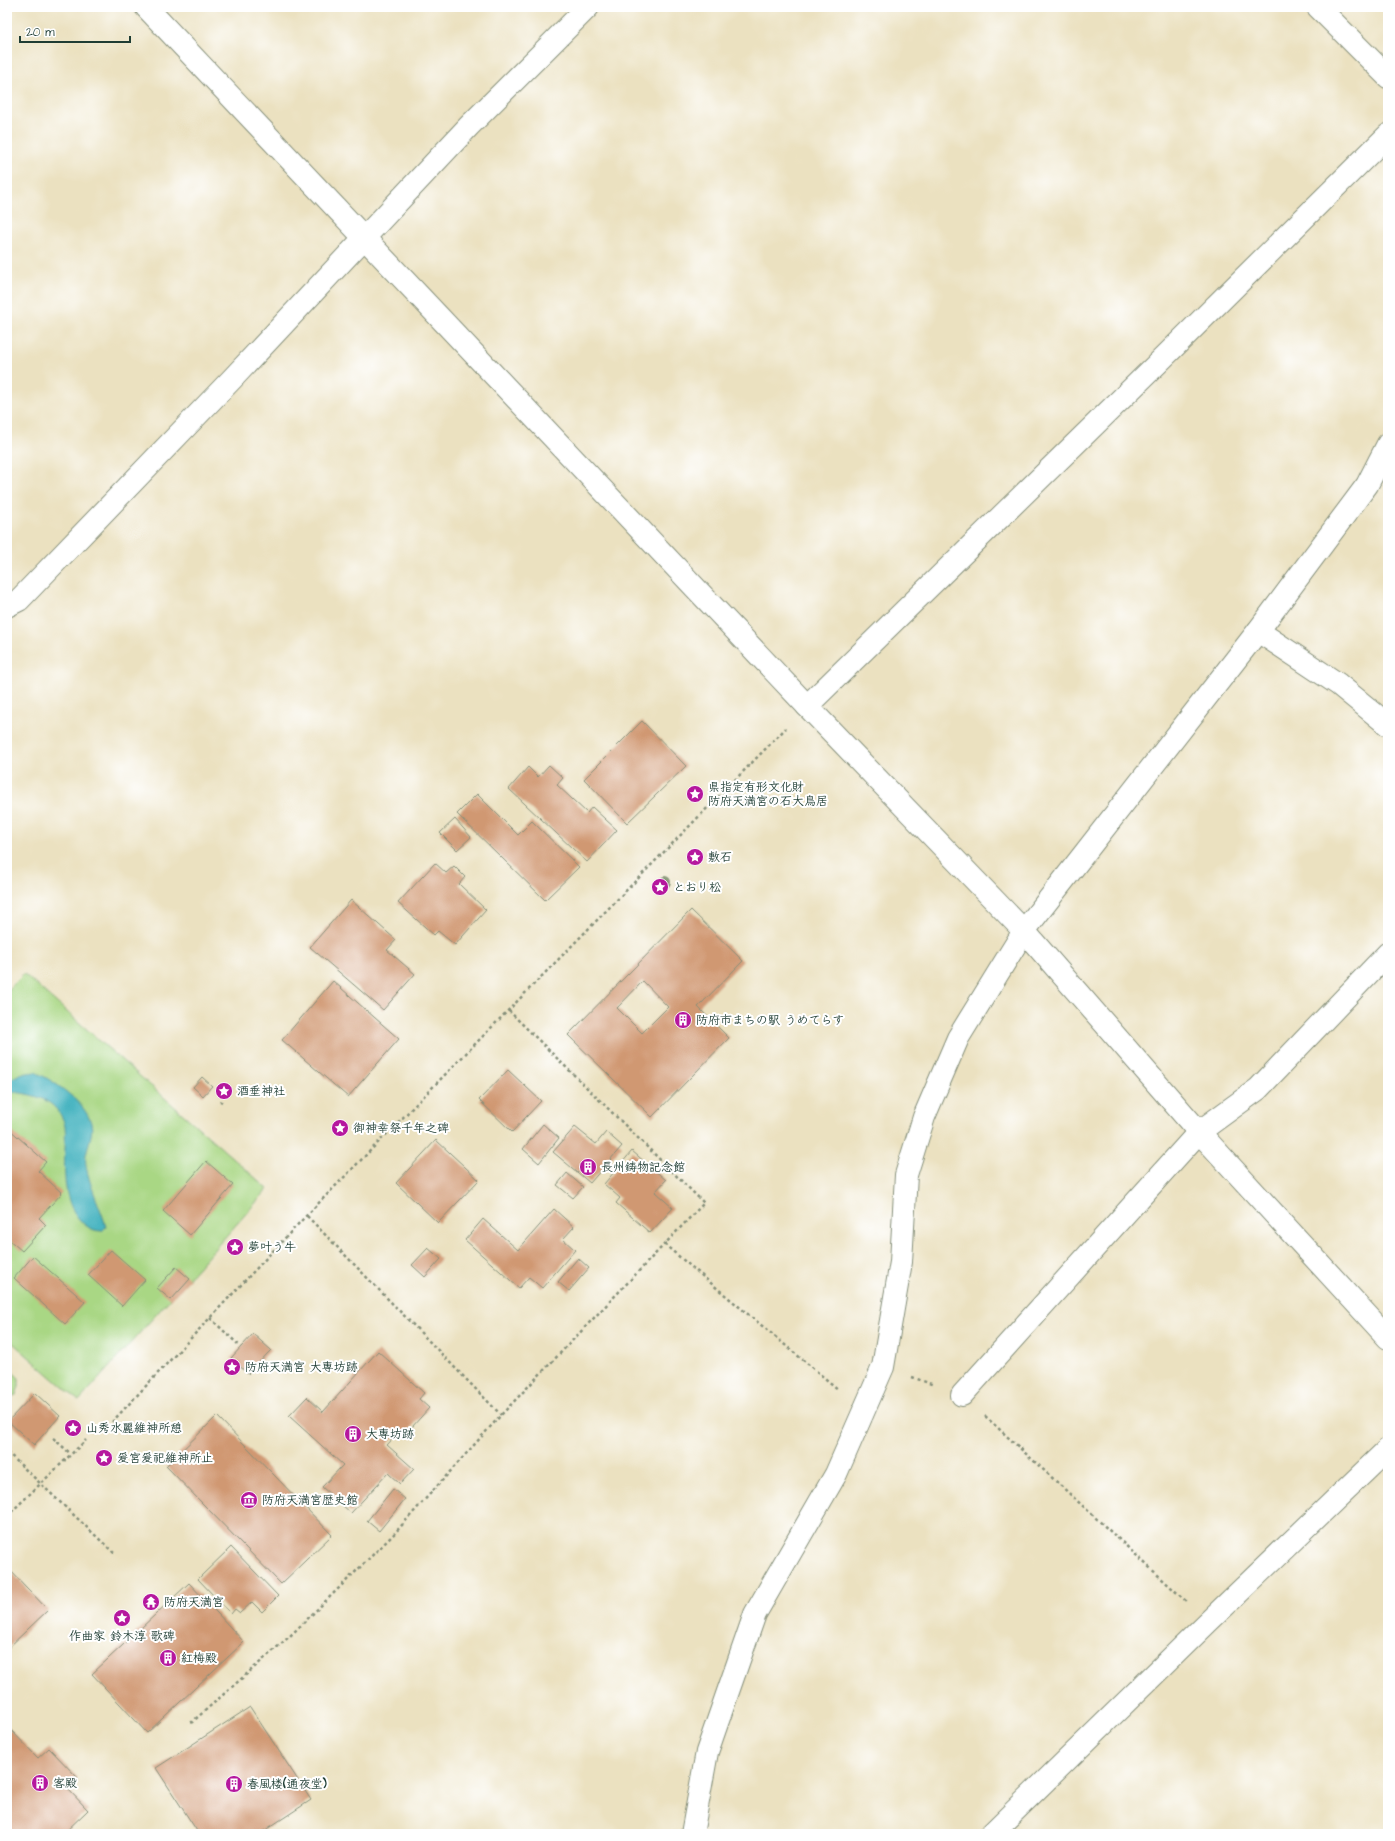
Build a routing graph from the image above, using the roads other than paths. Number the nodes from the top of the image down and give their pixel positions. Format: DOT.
graph roads {
  1 [pos="146,7"];
  2 [pos="588,7"];
  3 [pos="1318,7"];
  4 [pos="1388,77"];
  5 [pos="1388,135"];
  6 [pos="364,239"];
  7 [pos="1388,444"];
  8 [pos="7,606"];
  9 [pos="1258,632"];
  10 [pos="807,706"];
  11 [pos="1388,725"];
  12 [pos="1024,931"];
  13 [pos="1388,952"];
  14 [pos="1199,1132"];
  15 [pos="1388,1338"];
  16 [pos="962,1395"];
  17 [pos="1388,1449"];
  18 [pos="692,1834"];
  19 [pos="991,1834"];
  1 -- 6 [label="street"];
  2 -- 6 [label="street"];
  3 -- 4 [label="street"];
  5 -- 10 [label="street"];
  6 -- 8 [label="street"];
  6 -- 10 [label="street"];
  7 -- 9 [label="street"];
  9 -- 11 [label="street"];
  9 -- 12 [label="street"];
  10 -- 12 [label="street"];
  12 -- 14 [label="street"];
  12 -- 18 [label="street"];
  13 -- 14 [label="street"];
  14 -- 15 [label="street"];
  14 -- 16 [label="street"];
  17 -- 19 [label="street"];
}
